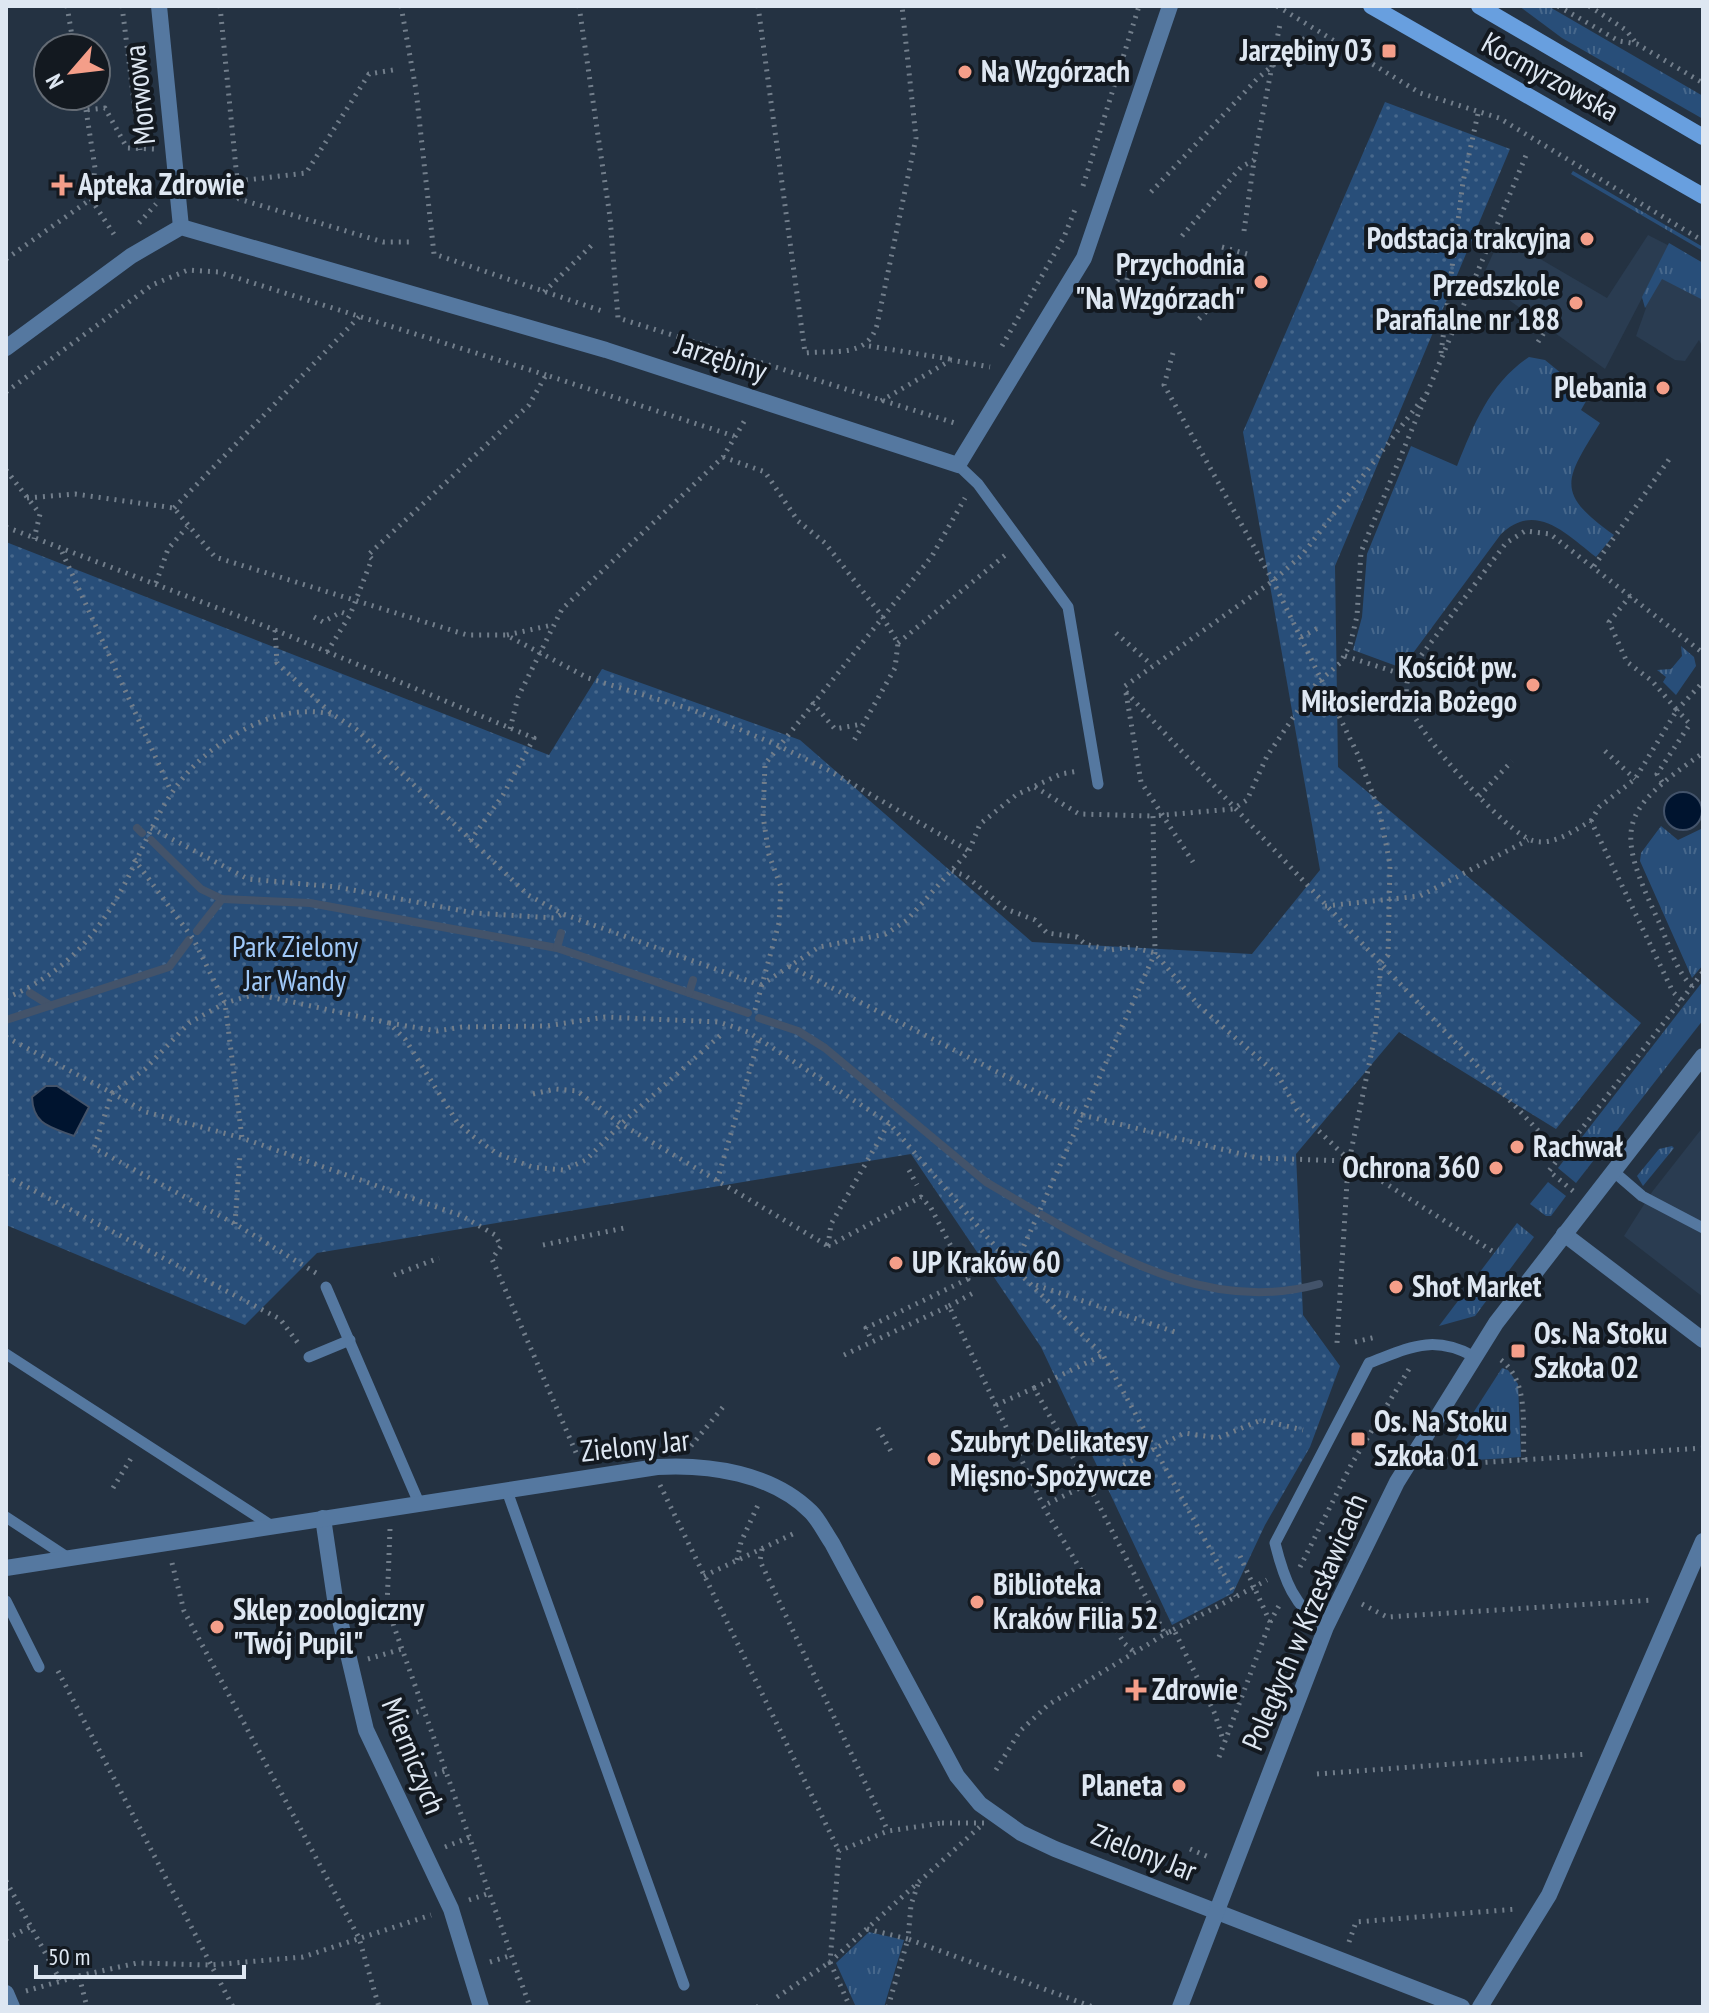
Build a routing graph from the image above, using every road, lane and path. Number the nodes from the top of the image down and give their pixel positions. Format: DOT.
graph roads {
  1 [pos="67,6"];
  2 [pos="122,6"];
  3 [pos="159,6"];
  4 [pos="220,6"];
  5 [pos="401,6"];
  6 [pos="579,6"];
  7 [pos="758,6"];
  8 [pos="902,6"];
  9 [pos="1139,6"];
  10 [pos="1170,6"];
  11 [pos="1277,6"];
  12 [pos="1371,6"];
  13 [pos="1479,6"];
  14 [pos="1558,6"];
  15 [pos="1589,6"];
  16 [pos="1280,24"];
  17 [pos="71,32"];
  18 [pos="1305,38"];
  19 [pos="1637,44"];
  20 [pos="1274,64"];
  21 [pos="393,70"];
  22 [pos="1703,83"];
  23 [pos="1479,109"];
  24 [pos="86,112"];
  25 [pos="107,112"];
  26 [pos="1703,137"];
  27 [pos="140,150"];
  28 [pos="1527,153"];
  29 [pos="157,160"];
  30 [pos="1254,160"];
  31 [pos="238,181"];
  32 [pos="1151,192"];
  33 [pos="1703,196"];
  34 [pos="91,199"];
  35 [pos="158,200"];
  36 [pos="181,227"];
  37 [pos="1244,231"];
  38 [pos="1182,236"];
  39 [pos="117,239"];
  40 [pos="1703,241"];
  41 [pos="412,242"];
  42 [pos="594,243"];
  43 [pos="1222,247"];
  44 [pos="1247,254"];
  45 [pos="131,256"];
  46 [pos="6,259"];
  47 [pos="1127,280"];
  48 [pos="1117,281"];
  49 [pos="152,285"];
  50 [pos="544,292"];
  51 [pos="1218,299"];
  52 [pos="602,311"];
  53 [pos="359,317"];
  54 [pos="1199,319"];
  55 [pos="1547,328"];
  56 [pos="1538,342"];
  57 [pos="868,345"];
  58 [pos="6,348"];
  59 [pos="1173,353"];
  60 [pos="951,360"];
  61 [pos="1440,361"];
  62 [pos="990,367"];
  63 [pos="546,375"];
  64 [pos="984,377"];
  65 [pos="6,392"];
  66 [pos="1427,393"];
  67 [pos="880,401"];
  68 [pos="966,411"];
  69 [pos="758,424"];
  70 [pos="734,436"];
  71 [pos="723,457"];
  72 [pos="1670,458"];
  73 [pos="958,465"];
  74 [pos="6,470"];
  75 [pos="955,488"];
  76 [pos="27,498"];
  77 [pos="174,508"];
  78 [pos="6,527"];
  79 [pos="187,527"];
  80 [pos="34,539"];
  81 [pos="62,551"];
  82 [pos="998,560"];
  83 [pos="1594,566"];
  84 [pos="1273,581"];
  85 [pos="156,583"];
  86 [pos="1631,595"];
  87 [pos="357,600"];
  88 [pos="350,615"];
  89 [pos="882,616"];
  90 [pos="314,617"];
  91 [pos="553,624"];
  92 [pos="1320,627"];
  93 [pos="275,630"];
  94 [pos="1116,633"];
  95 [pos="506,635"];
  96 [pos="1301,637"];
  97 [pos="898,643"];
  98 [pos="1702,650"];
  99 [pos="327,652"];
  100 [pos="541,656"];
  101 [pos="1345,656"];
  102 [pos="1152,665"];
  103 [pos="1408,676"];
  104 [pos="1322,680"];
  105 [pos="1703,682"];
  106 [pos="1125,686"];
  107 [pos="812,702"];
  108 [pos="1677,710"];
  109 [pos="332,714"];
  110 [pos="863,724"];
  111 [pos="510,729"];
  112 [pos="852,744"];
  113 [pos="777,745"];
  114 [pos="1605,751"];
  115 [pos="1703,753"];
  116 [pos="1512,761"];
  117 [pos="1061,774"];
  118 [pos="1635,779"];
  119 [pos="1662,782"];
  120 [pos="1098,784"];
  121 [pos="1034,786"];
  122 [pos="171,791"];
  123 [pos="1479,796"];
  124 [pos="1233,809"];
  125 [pos="1163,815"];
  126 [pos="1153,816"];
  127 [pos="1591,821"];
  128 [pos="151,828"];
  129 [pos="1528,840"];
  130 [pos="470,841"];
  131 [pos="969,851"];
  132 [pos="134,859"];
  133 [pos="1193,862"];
  134 [pos="952,871"];
  135 [pos="1389,899"];
  136 [pos="1325,906"];
  137 [pos="563,914"];
  138 [pos="1155,953"];
  139 [pos="1381,963"];
  140 [pos="789,966"];
  141 [pos="1703,972"];
  142 [pos="760,985"];
  143 [pos="1692,986"];
  144 [pos="6,998"];
  145 [pos="1681,1000"];
  146 [pos="225,1003"];
  147 [pos="755,1010"];
  148 [pos="389,1023"];
  149 [pos="724,1032"];
  150 [pos="6,1037"];
  151 [pos="759,1039"];
  152 [pos="1703,1056"];
  153 [pos="112,1093"];
  154 [pos="533,1094"];
  155 [pos="1082,1115"];
  156 [pos="889,1123"];
  157 [pos="621,1124"];
  158 [pos="242,1138"];
  159 [pos="240,1154"];
  160 [pos="1561,1155"];
  161 [pos="1350,1161"];
  162 [pos="909,1170"];
  163 [pos="1613,1171"];
  164 [pos="6,1176"];
  165 [pos="717,1181"];
  166 [pos="917,1185"];
  167 [pos="1574,1191"];
  168 [pos="235,1224"];
  169 [pos="629,1227"];
  170 [pos="1703,1228"];
  171 [pos="1564,1234"];
  172 [pos="543,1245"];
  173 [pos="828,1246"];
  174 [pos="1492,1251"];
  175 [pos="439,1258"];
  176 [pos="1014,1268"];
  177 [pos="394,1275"];
  178 [pos="1031,1284"];
  179 [pos="326,1287"];
  180 [pos="977,1291"];
  181 [pos="949,1306"];
  182 [pos="1175,1332"];
  183 [pos="350,1340"];
  184 [pos="1703,1340"];
  185 [pos="872,1341"];
  186 [pos="1337,1343"];
  187 [pos="1424,1344"];
  188 [pos="6,1354"];
  189 [pos="844,1355"];
  190 [pos="1103,1355"];
  191 [pos="1473,1356"];
  192 [pos="309,1357"];
  193 [pos="1501,1360"];
  194 [pos="1034,1388"];
  195 [pos="996,1405"];
  196 [pos="723,1407"];
  197 [pos="878,1428"];
  198 [pos="1303,1430"];
  199 [pos="141,1442"];
  200 [pos="691,1446"];
  201 [pos="1703,1448"];
  202 [pos="1157,1451"];
  203 [pos="1441,1452"];
  204 [pos="577,1455"];
  205 [pos="893,1455"];
  206 [pos="1524,1461"];
  207 [pos="659,1484"];
  208 [pos="1088,1484"];
  209 [pos="113,1488"];
  210 [pos="507,1491"];
  211 [pos="1041,1501"];
  212 [pos="419,1503"];
  213 [pos="758,1505"];
  214 [pos="6,1517"];
  215 [pos="323,1518"];
  216 [pos="390,1524"];
  217 [pos="272,1526"];
  218 [pos="797,1532"];
  219 [pos="1703,1541"];
  220 [pos="762,1549"];
  221 [pos="1240,1556"];
  222 [pos="171,1558"];
  223 [pos="70,1559"];
  224 [pos="736,1561"];
  225 [pos="6,1568"];
  226 [pos="704,1576"];
  227 [pos="1254,1587"];
  228 [pos="1290,1587"];
  229 [pos="1236,1596"];
  230 [pos="1658,1600"];
  231 [pos="6,1601"];
  232 [pos="1362,1604"];
  233 [pos="1270,1622"];
  234 [pos="1326,1627"];
  235 [pos="1165,1634"];
  236 [pos="402,1649"];
  237 [pos="1134,1652"];
  238 [pos="367,1659"];
  239 [pos="39,1667"];
  240 [pos="57,1667"];
  241 [pos="423,1710"];
  242 [pos="384,1723"];
  243 [pos="1223,1740"];
  244 [pos="1589,1754"];
  245 [pos="1219,1757"];
  246 [pos="996,1770"];
  247 [pos="445,1771"];
  248 [pos="1317,1774"];
  249 [pos="407,1784"];
  250 [pos="888,1831"];
  251 [pos="470,1837"];
  252 [pos="441,1849"];
  253 [pos="1190,1849"];
  254 [pos="839,1851"];
  255 [pos="1211,1858"];
  256 [pos="6,1881"];
  257 [pos="919,1881"];
  258 [pos="490,1893"];
  259 [pos="466,1901"];
  260 [pos="451,1909"];
  261 [pos="1518,1909"];
  262 [pos="1215,1911"];
  263 [pos="30,1927"];
  264 [pos="866,1929"];
  265 [pos="1351,1937"];
  266 [pos="359,1938"];
  267 [pos="6,1939"];
  268 [pos="908,1939"];
  269 [pos="512,1955"];
  270 [pos="490,1962"];
  271 [pos="830,1962"];
  272 [pos="211,1965"];
  273 [pos="79,1976"];
  274 [pos="60,1980"];
  275 [pos="684,1985"];
  276 [pos="26,1991"];
  277 [pos="6,1993"];
  278 [pos="777,1997"];
  279 [pos="12,2007"];
  280 [pos="87,2007"];
  281 [pos="233,2007"];
  282 [pos="379,2007"];
  283 [pos="481,2007"];
  284 [pos="530,2007"];
  285 [pos="850,2007"];
  286 [pos="888,2007"];
  287 [pos="1093,2007"];
  288 [pos="1180,2007"];
  289 [pos="1462,2007"];
  290 [pos="1480,2007"];
  1 -- 17 [label="path"];
  2 -- 27 [label="path"];
  3 -- 36 [label="street, Morwowa"];
  4 -- 31 [label="path"];
  5 -- 50 [label="path"];
  6 -- 67 [label="path"];
  7 -- 57 [label="path"];
  8 -- 57 [label="path"];
  9 -- 62 [label="path"];
  10 -- 73 [label="street"];
  11 -- 23 [label="path"];
  12 -- 33 [label="main road, Kocmyrzowska"];
  13 -- 26 [label="main road, Kocmyrzowska"];
  14 -- 19 [label="path"];
  15 -- 19 [label="path"];
  16 -- 20 [label="path"];
  18 -- 20 [label="path"];
  19 -- 22 [label="path"];
  20 -- 30 [label="path"];
  20 -- 32 [label="path"];
  21 -- 31 [label="path"];
  23 -- 40 [label="path"];
  23 -- 61 [label="path"];
  24 -- 34 [label="path"];
  25 -- 27 [label="path"];
  27 -- 29 [label="path"];
  28 -- 61 [label="path"];
  30 -- 37 [label="path"];
  30 -- 38 [label="path"];
  31 -- 41 [label="path"];
  34 -- 39 [label="path"];
  34 -- 46 [label="path"];
  35 -- 39 [label="path"];
  36 -- 45 [label="street"];
  36 -- 73 [label="street, Jarzębiny"];
  39 -- 45 [label="path"];
  42 -- 50 [label="path"];
  43 -- 44 [label="path"];
  45 -- 49 [label="path"];
  45 -- 58 [label="street"];
  47 -- 48 [label="path"];
  49 -- 53 [label="path"];
  49 -- 65 [label="path"];
  50 -- 52 [label="path"];
  51 -- 54 [label="path"];
  53 -- 63 [label="path"];
  53 -- 77 [label="path"];
  55 -- 56 [label="path"];
  57 -- 60 [label="path"];
  59 -- 84 [label="path"];
  60 -- 62 [label="path"];
  60 -- 67 [label="path"];
  61 -- 66 [label="path"];
  62 -- 64 [label="path"];
  63 -- 70 [label="path"];
  63 -- 87 [label="path"];
  66 -- 84 [label="path"];
  66 -- 101 [label="path"];
  67 -- 68 [label="path"];
  69 -- 70 [label="path"];
  70 -- 71 [label="path"];
  71 -- 89 [label="path"];
  71 -- 91 [label="path"];
  72 -- 83 [label="path"];
  73 -- 120 [label="lane"];
  74 -- 76 [label="path"];
  75 -- 89 [label="path"];
  76 -- 77 [label="path"];
  76 -- 80 [label="path"];
  77 -- 79 [label="path"];
  78 -- 80 [label="path"];
  79 -- 85 [label="path"];
  79 -- 87 [label="path"];
  80 -- 81 [label="path"];
  81 -- 85 [label="path"];
  81 -- 122 [label="path"];
  82 -- 97 [label="path"];
  83 -- 86 [label="path"];
  83 -- 103 [label="path"];
  84 -- 96 [label="path"];
  84 -- 102 [label="path"];
  85 -- 93 [label="path"];
  86 -- 98 [label="path"];
  86 -- 108 [label="path"];
  87 -- 88 [label="path"];
  87 -- 95 [label="path"];
  88 -- 90 [label="path"];
  88 -- 99 [label="path"];
  89 -- 97 [label="path"];
  89 -- 107 [label="path"];
  91 -- 95 [label="path"];
  91 -- 100 [label="path"];
  92 -- 96 [label="path"];
  93 -- 99 [label="path"];
  93 -- 109 [label="path"];
  94 -- 102 [label="path"];
  95 -- 100 [label="path"];
  96 -- 104 [label="path"];
  97 -- 110 [label="path"];
  99 -- 111 [label="path"];
  100 -- 111 [label="path"];
  100 -- 113 [label="path"];
  101 -- 103 [label="path"];
  101 -- 104 [label="path"];
  102 -- 106 [label="path"];
  103 -- 123 [label="path"];
  104 -- 124 [label="path"];
  104 -- 135 [label="path"];
  105 -- 108 [label="path"];
  107 -- 110 [label="path"];
  107 -- 113 [label="path"];
  108 -- 118 [label="path"];
  108 -- 119 [label="path"];
  109 -- 122 [label="path"];
  109 -- 130 [label="path"];
  110 -- 112 [label="path"];
  111 -- 130 [label="path"];
  113 -- 131 [label="path"];
  113 -- 142 [label="path"];
  114 -- 118 [label="path"];
  115 -- 119 [label="path"];
  116 -- 123 [label="path"];
  117 -- 121 [label="path"];
  118 -- 127 [label="path"];
  119 -- 143 [label="path"];
  121 -- 126 [label="path"];
  121 -- 131 [label="path"];
  122 -- 128 [label="path"];
  123 -- 129 [label="path"];
  124 -- 125 [label="path"];
  124 -- 125 [label="path"];
  124 -- 136 [label="path"];
  125 -- 126 [label="path"];
  125 -- 133 [label="path"];
  126 -- 138 [label="path"];
  127 -- 129 [label="path"];
  127 -- 145 [label="path"];
  128 -- 132 [label="path"];
  128 -- 137 [label="path"];
  129 -- 135 [label="path"];
  130 -- 137 [label="path"];
  131 -- 134 [label="path"];
  132 -- 144 [label="path"];
  132 -- 146 [label="path"];
  134 -- 138 [label="path"];
  134 -- 140 [label="path"];
  135 -- 136 [label="path"];
  135 -- 139 [label="path"];
  136 -- 139 [label="path"];
  137 -- 142 [label="path"];
  138 -- 155 [label="path"];
  138 -- 161 [label="path"];
  139 -- 160 [label="path"];
  139 -- 161 [label="path"];
  140 -- 142 [label="path"];
  140 -- 155 [label="path"];
  141 -- 143 [label="path"];
  142 -- 147 [label="path"];
  143 -- 145 [label="path"];
  145 -- 160 [label="path"];
  146 -- 148 [label="path"];
  146 -- 153 [label="path"];
  146 -- 158 [label="path"];
  148 -- 151 [label="path"];
  148 -- 157 [label="path"];
  149 -- 157 [label="path"];
  150 -- 153 [label="path"];
  151 -- 156 [label="path"];
  151 -- 165 [label="path"];
  152 -- 163 [label="street, Poległych w Krzesławicach"];
  153 -- 158 [label="path"];
  153 -- 168 [label="path"];
  154 -- 157 [label="path"];
  155 -- 161 [label="path"];
  155 -- 176 [label="path"];
  156 -- 173 [label="path"];
  156 -- 176 [label="path"];
  157 -- 165 [label="path"];
  158 -- 204 [label="path"];
  159 -- 168 [label="path"];
  160 -- 167 [label="path"];
  161 -- 174 [label="path"];
  161 -- 186 [label="path"];
  162 -- 166 [label="path"];
  163 -- 170 [label="lane"];
  163 -- 171 [label="street, Poległych w Krzesławicach"];
  164 -- 192 [label="path"];
  165 -- 173 [label="path"];
  168 -- 179 [label="path"];
  169 -- 172 [label="path"];
  171 -- 184 [label="street"];
  171 -- 191 [label="street, Poległych w Krzesławicach"];
  173 -- 185 [label="path"];
  175 -- 177 [label="path"];
  176 -- 178 [label="path"];
  178 -- 182 [label="path"];
  178 -- 190 [label="path"];
  179 -- 183 [label="lane"];
  180 -- 181 [label="path"];
  181 -- 185 [label="path"];
  181 -- 195 [label="path"];
  183 -- 192 [label="lane"];
  183 -- 212 [label="lane"];
  185 -- 189 [label="path"];
  187 -- 191 [label="lane"];
  187 -- 228 [label="path"];
  187 -- 228 [label="lane"];
  188 -- 199 [label="lane"];
  190 -- 194 [label="path"];
  190 -- 202 [label="path"];
  191 -- 234 [label="street, Poległych w Krzesławicach"];
  193 -- 206 [label="path"];
  194 -- 195 [label="path"];
  194 -- 208 [label="path"];
  195 -- 211 [label="path"];
  196 -- 200 [label="path"];
  197 -- 205 [label="path"];
  198 -- 202 [label="path"];
  199 -- 209 [label="path"];
  199 -- 217 [label="lane"];
  201 -- 206 [label="path"];
  202 -- 208 [label="path"];
  202 -- 229 [label="path"];
  203 -- 206 [label="path"];
  207 -- 226 [label="path"];
  208 -- 235 [label="path"];
  208 -- 237 [label="path"];
  210 -- 212 [label="street, Zielony Jar"];
  210 -- 262 [label="street, Zielony Jar"];
  210 -- 275 [label="lane"];
  212 -- 215 [label="street, Zielony Jar"];
  213 -- 224 [label="path"];
  214 -- 223 [label="lane"];
  215 -- 217 [label="street, Zielony Jar"];
  215 -- 260 [label="street, Mierniczych"];
  216 -- 236 [label="path"];
  217 -- 223 [label="street, Zielony Jar"];
  218 -- 220 [label="path"];
  219 -- 290 [label="street"];
  220 -- 224 [label="path"];
  220 -- 250 [label="path"];
  221 -- 227 [label="path"];
  222 -- 266 [label="path"];
  223 -- 225 [label="street, Zielony Jar"];
  224 -- 226 [label="path"];
  226 -- 254 [label="path"];
  227 -- 229 [label="path"];
  227 -- 233 [label="path"];
  228 -- 233 [label="path"];
  228 -- 234 [label="lane"];
  229 -- 235 [label="path"];
  230 -- 232 [label="path"];
  231 -- 239 [label="lane"];
  233 -- 243 [label="path"];
  234 -- 262 [label="street, Poległych w Krzesławicach"];
  235 -- 237 [label="path"];
  235 -- 243 [label="path"];
  236 -- 238 [label="path"];
  236 -- 241 [label="path"];
  237 -- 246 [label="path"];
  240 -- 272 [label="path"];
  241 -- 242 [label="path"];
  241 -- 247 [label="path"];
  243 -- 245 [label="path"];
  244 -- 248 [label="path"];
  247 -- 249 [label="path"];
  247 -- 251 [label="path"];
  250 -- 254 [label="path"];
  250 -- 257 [label="path"];
  251 -- 252 [label="path"];
  251 -- 258 [label="path"];
  253 -- 255 [label="path"];
  254 -- 271 [label="path"];
  256 -- 263 [label="path"];
  257 -- 264 [label="path"];
  257 -- 268 [label="path"];
  258 -- 259 [label="path"];
  258 -- 269 [label="path"];
  260 -- 266 [label="path"];
  260 -- 283 [label="street, Mierniczych"];
  261 -- 265 [label="path"];
  262 -- 288 [label="street, Poległych w Krzesławicach"];
  262 -- 289 [label="street, Zielony Jar"];
  263 -- 267 [label="path"];
  263 -- 274 [label="path"];
  264 -- 268 [label="path"];
  264 -- 271 [label="path"];
  266 -- 272 [label="path"];
  266 -- 282 [label="path"];
  268 -- 286 [label="path"];
  268 -- 287 [label="path"];
  269 -- 270 [label="path"];
  269 -- 284 [label="path"];
  271 -- 278 [label="path"];
  271 -- 285 [label="path"];
  272 -- 273 [label="path"];
  272 -- 281 [label="path"];
  273 -- 274 [label="path"];
  273 -- 280 [label="path"];
  274 -- 276 [label="path"];
  277 -- 279 [label="street"];
}
